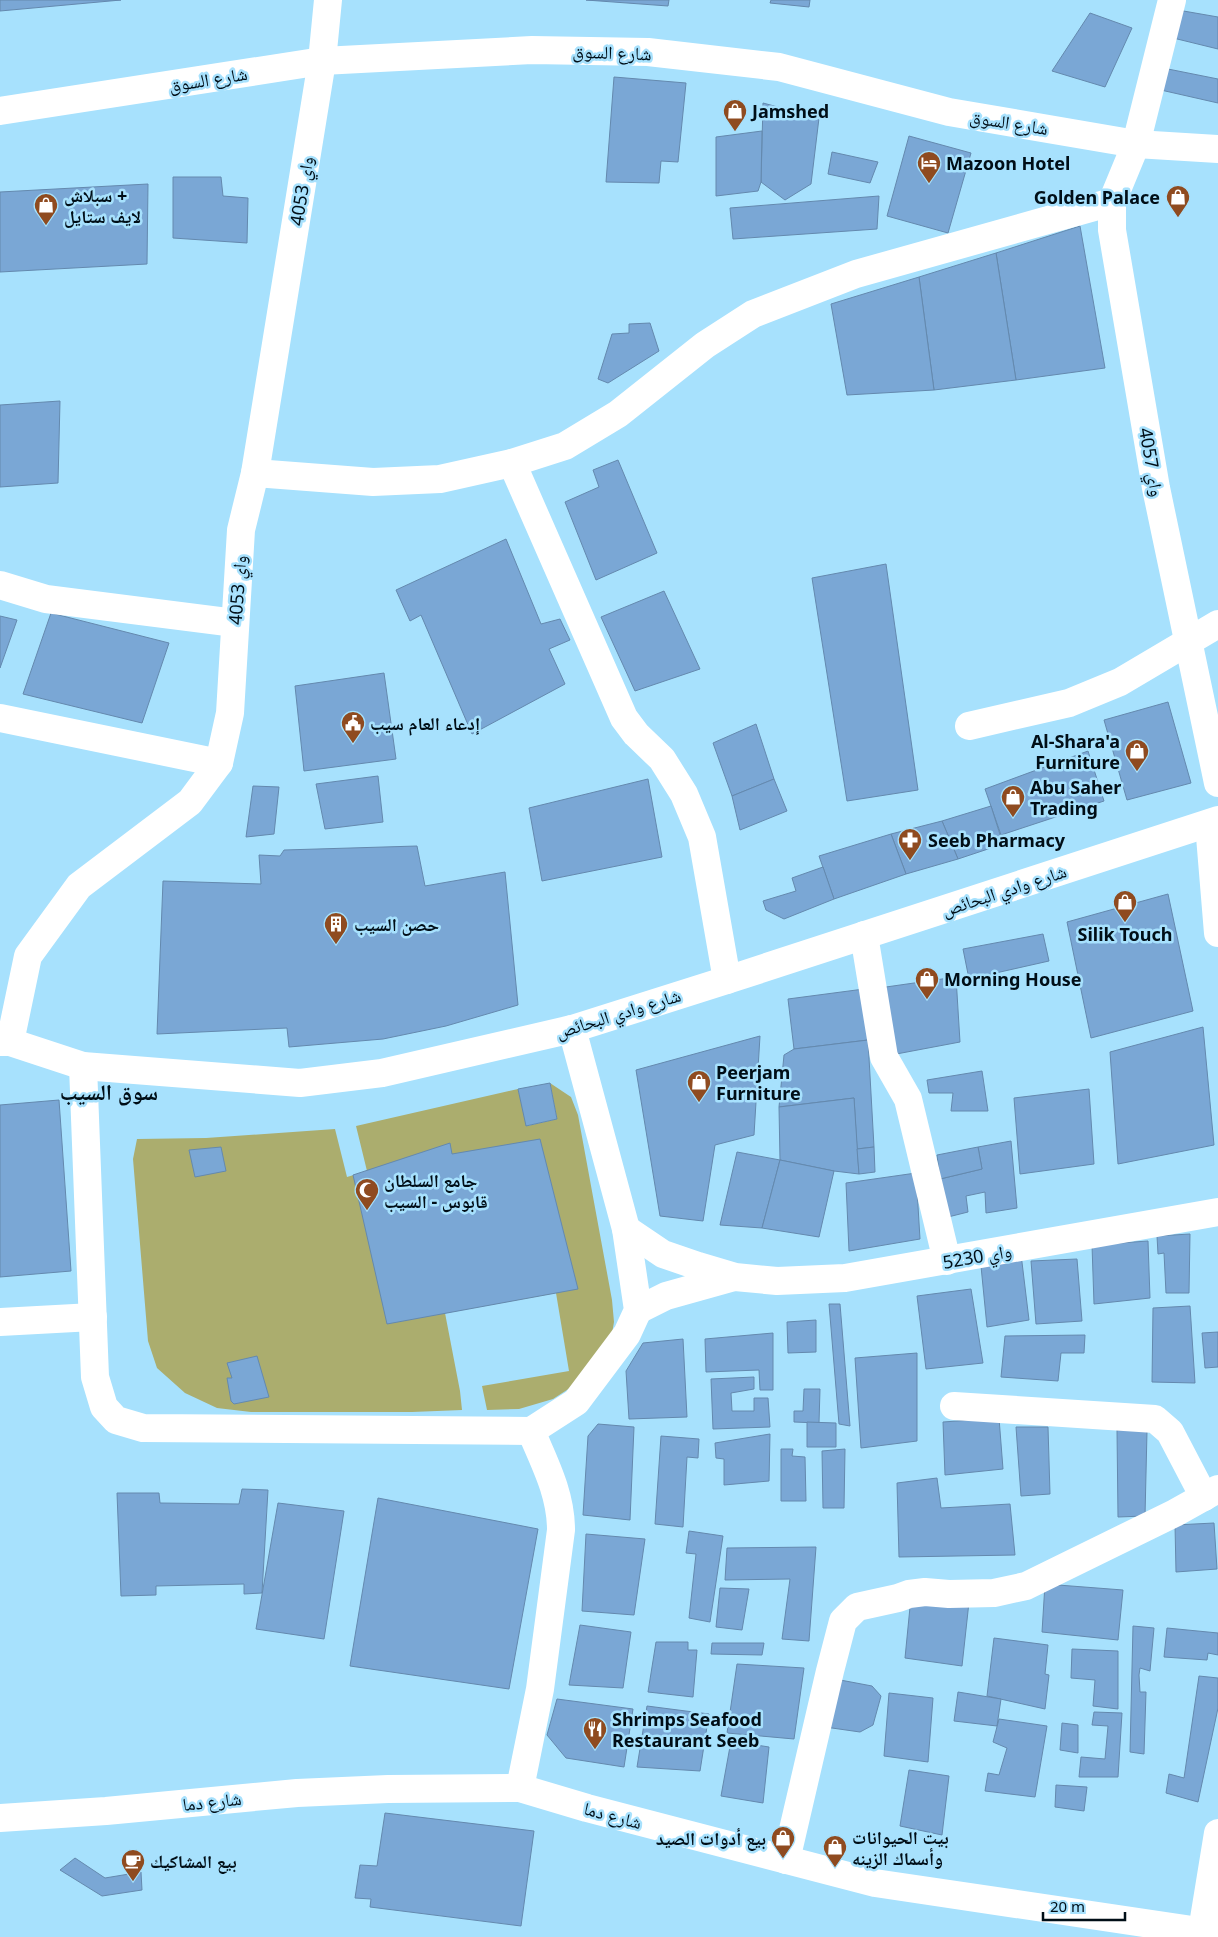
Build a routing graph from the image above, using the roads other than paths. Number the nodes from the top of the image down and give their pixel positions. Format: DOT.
graph roads {
  1 [pos="328,0"];
  2 [pos="1172,0"];
  3 [pos="322,61"];
  4 [pos="0,111"];
  5 [pos="1136,144"];
  6 [pos="1218,149"];
  7 [pos="1112,202"];
  8 [pos="512,463"];
  9 [pos="255,473"];
  10 [pos="0,585"];
  11 [pos="235,623"];
  12 [pos="1218,624"];
  13 [pos="1188,642"];
  14 [pos="0,718"];
  15 [pos="969,726"];
  16 [pos="219,764"];
  17 [pos="1218,783"];
  18 [pos="1213,822"];
  19 [pos="1218,933"];
  20 [pos="864,935"];
  21 [pos="727,980"];
  22 [pos="572,1028"];
  23 [pos="5,1042"];
  24 [pos="83,1066"];
  25 [pos="1217,1220"];
  26 [pos="626,1229"];
  27 [pos="948,1261"];
  28 [pos="735,1277"];
  29 [pos="638,1310"];
  30 [pos="93,1317"];
  31 [pos="0,1322"];
  32 [pos="954,1406"];
  33 [pos="531,1431"];
  34 [pos="1211,1493"];
  35 [pos="520,1788"];
  36 [pos="0,1818"];
  37 [pos="1218,1833"];
  38 [pos="786,1860"];
  39 [pos="1210,1932"];
  1 -- 3 [label="street, واي 4053"];
  2 -- 5 [label="street, واي 4057"];
  3 -- 4 [label="street, شارع السوق"];
  3 -- 5 [label="street, شارع السوق"];
  3 -- 9 [label="street, واي 4053"];
  5 -- 6 [label="street, شارع السوق"];
  5 -- 7 [label="street, واي 4057"];
  7 -- 8 [label="street"];
  7 -- 13 [label="street, واي 4057"];
  8 -- 9 [label="street"];
  8 -- 21 [label="street"];
  9 -- 11 [label="street, واي 4053"];
  10 -- 11 [label="street"];
  11 -- 16 [label="street, واي 4053"];
  12 -- 13 [label="street"];
  13 -- 15 [label="street"];
  13 -- 17 [label="street, واي 4057"];
  14 -- 16 [label="street"];
  16 -- 23 [label="street, واي 4053"];
  18 -- 19 [label="street"];
  18 -- 20 [label="street, شارع وادي البحائص"];
  20 -- 21 [label="street, شارع وادي البحائص"];
  20 -- 27 [label="street"];
  21 -- 22 [label="street, شارع وادي البحائص"];
  22 -- 24 [label="street, شارع وادي البحائص"];
  22 -- 26 [label="street"];
  23 -- 24 [label="street, شارع وادي البحائص"];
  24 -- 30 [label="street"];
  25 -- 27 [label="street, واي 5230"];
  26 -- 28 [label="street, واي 5230"];
  26 -- 29 [label="street"];
  27 -- 28 [label="street, واي 5230"];
  28 -- 29 [label="street, واي 5230"];
  29 -- 33 [label="street"];
  30 -- 31 [label="street"];
  30 -- 33 [label="street"];
  32 -- 34 [label="street"];
  33 -- 35 [label="street"];
  34 -- 38 [label="street"];
  35 -- 36 [label="street, شارع دما"];
  35 -- 38 [label="street, شارع دما"];
  37 -- 39 [label="street"];
  38 -- 39 [label="street, شارع دما"];
}
